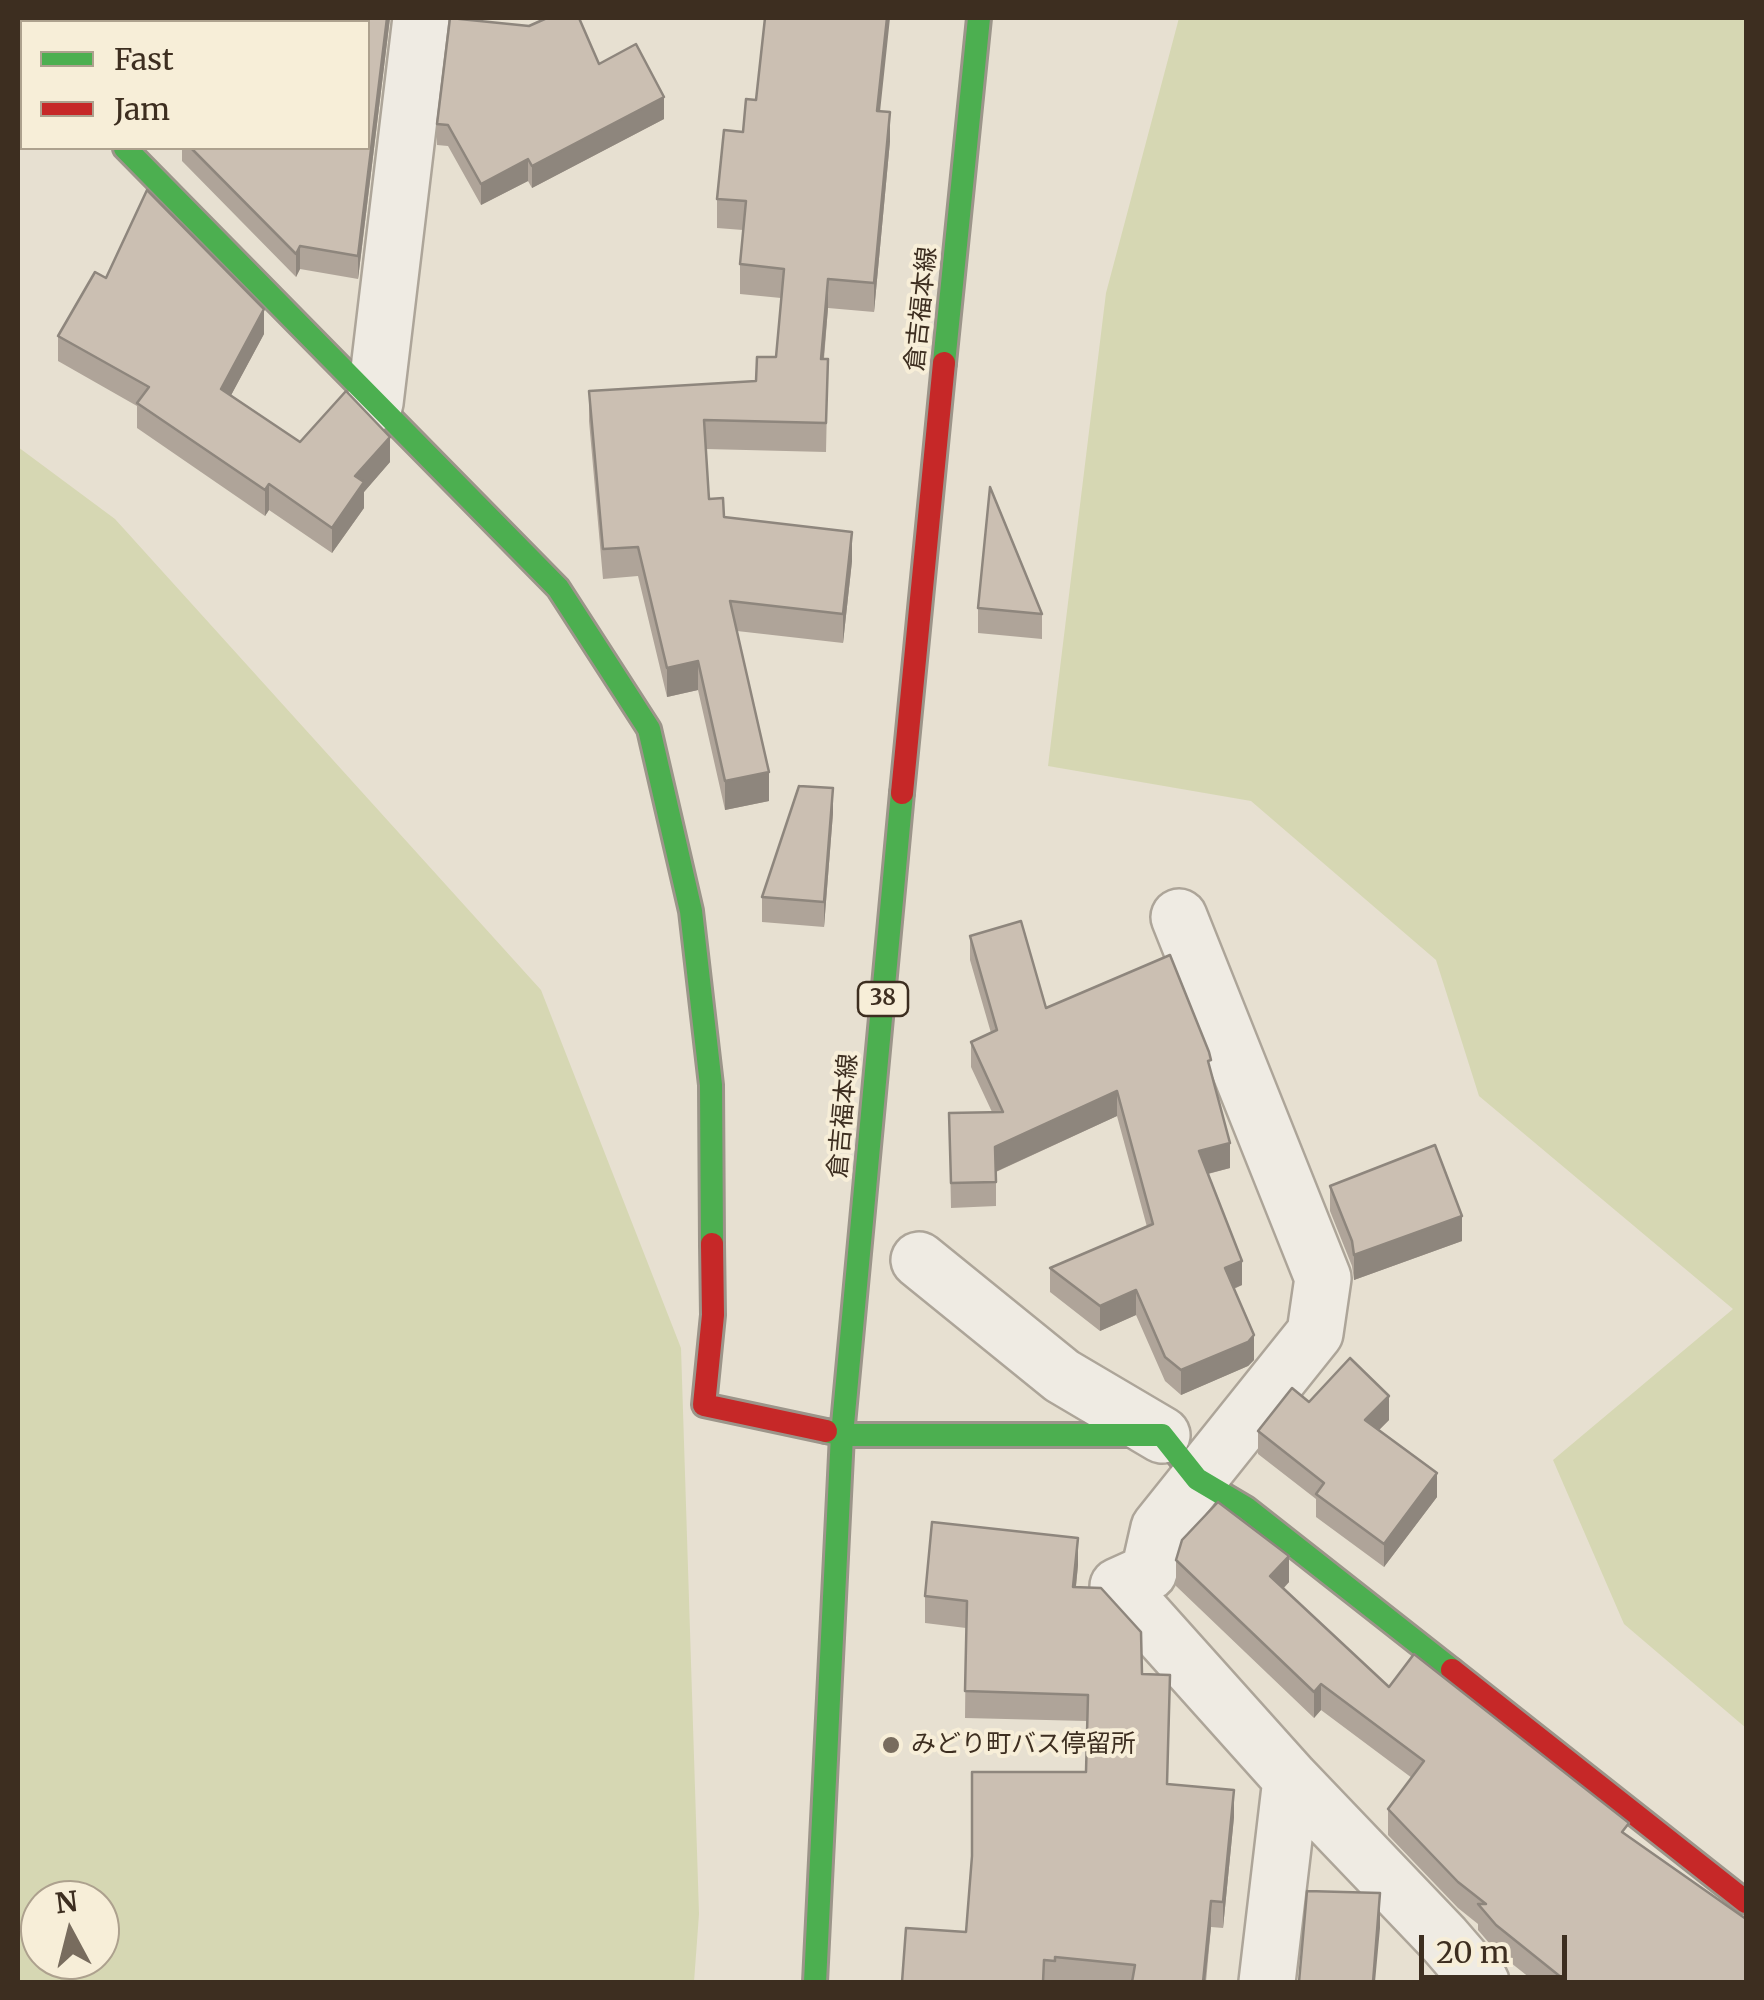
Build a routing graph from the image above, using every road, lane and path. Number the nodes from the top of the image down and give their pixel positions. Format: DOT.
graph roads {
  1 [pos="420,18"];
  2 [pos="979,18"];
  3 [pos="128,150"];
  4 [pos="375,403"];
  5 [pos="1179,916"];
  6 [pos="918,1260"];
  7 [pos="842,1435"];
  8 [pos="1162,1435"];
  9 [pos="1196,1479"];
  10 [pos="1290,1779"];
  11 [pos="1746,1902"];
  12 [pos="816,1982"];
  13 [pos="1267,1982"];
  14 [pos="1480,1982"];
  1 -- 4 [label="street"];
  2 -- 7 [label="street, 倉吉福本線 / 38"];
  3 -- 4 [label="street"];
  4 -- 7 [label="street"];
  5 -- 9 [label="street"];
  6 -- 8 [label="street"];
  7 -- 8 [label="street"];
  7 -- 12 [label="street, 倉吉福本線 / 38"];
  8 -- 9 [label="street"];
  9 -- 10 [label="street"];
  9 -- 11 [label="street"];
  10 -- 13 [label="street"];
  10 -- 14 [label="street"];
}
